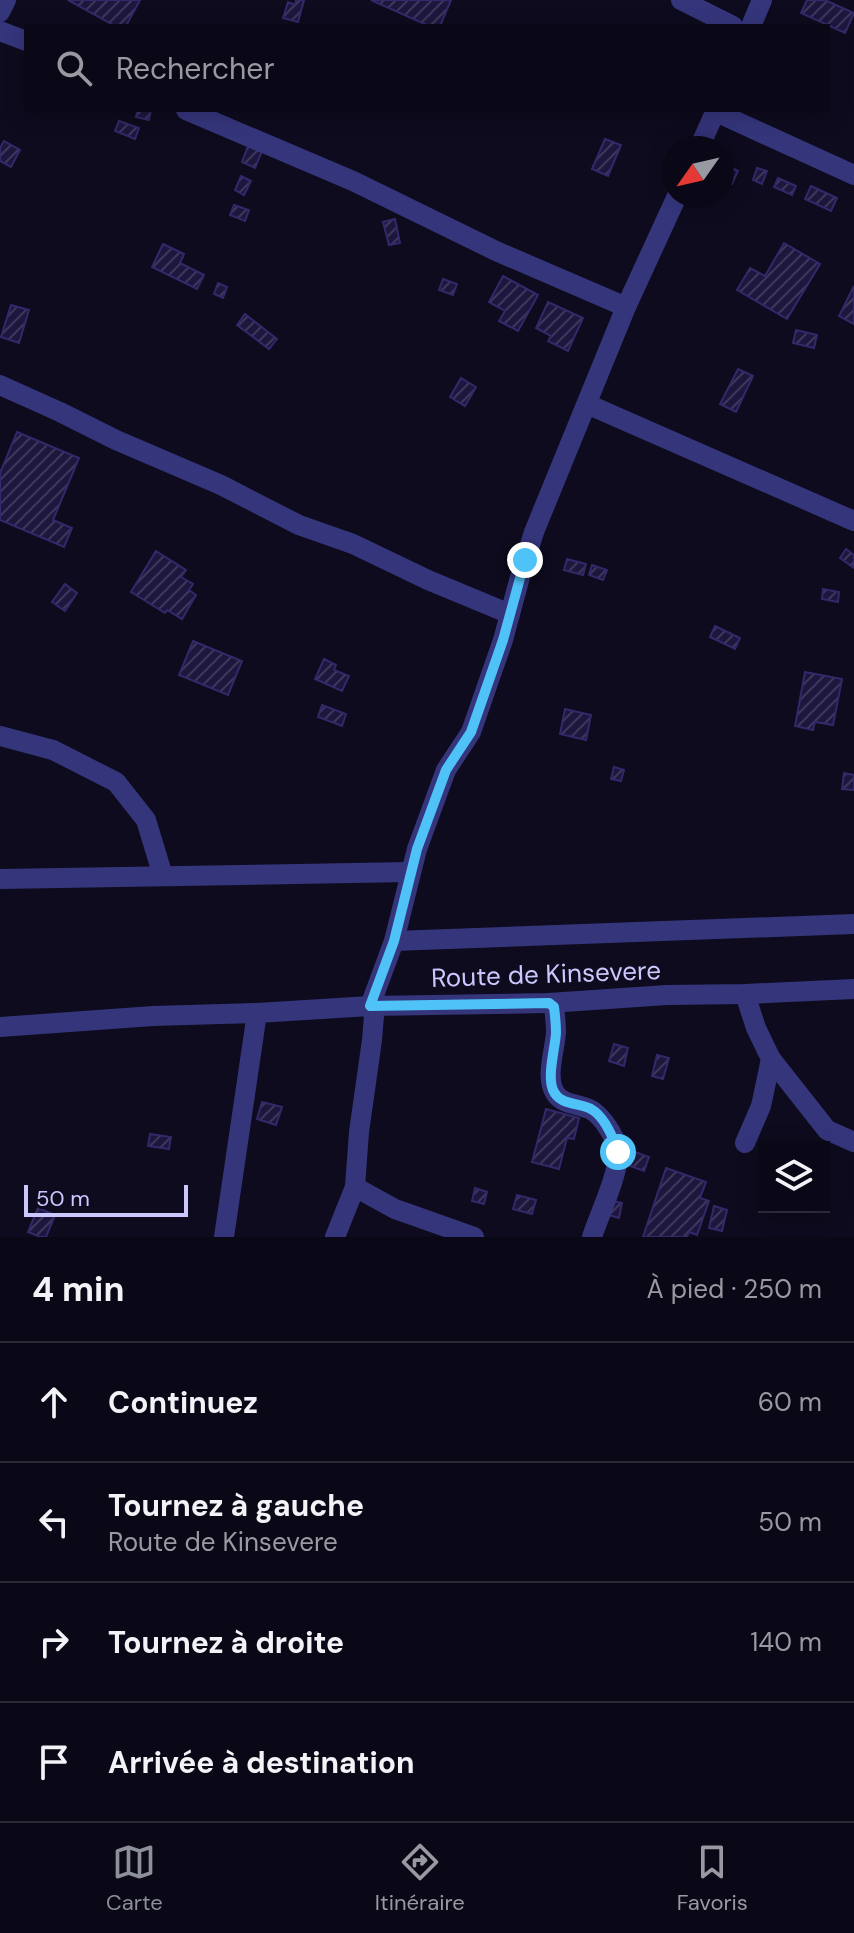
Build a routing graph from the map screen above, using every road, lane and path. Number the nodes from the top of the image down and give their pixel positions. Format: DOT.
graph roads {
  1 [pos="6,0"];
  2 [pos="681,0"];
  3 [pos="762,0"];
  4 [pos="0,12"];
  5 [pos="729,24"];
  6 [pos="752,24"];
  7 [pos="0,31"];
  8 [pos="24,40"];
  9 [pos="191,112"];
  10 [pos="716,112"];
  11 [pos="718,112"];
  12 [pos="705,136"];
  13 [pos="854,175"];
  14 [pos="671,208"];
  15 [pos="626,307"];
  16 [pos="0,385"];
  17 [pos="587,404"];
  18 [pos="854,521"];
  19 [pos="510,614"];
  20 [pos="0,736"];
  21 [pos="410,872"];
  22 [pos="163,876"];
  23 [pos="0,879"];
  24 [pos="854,924"];
  25 [pos="394,941"];
  26 [pos="854,989"];
  27 [pos="745,994"];
  28 [pos="549,1003"];
  29 [pos="370,1006"];
  30 [pos="257,1013"];
  31 [pos="0,1027"];
  32 [pos="771,1059"];
  33 [pos="854,1142"];
  34 [pos="745,1143"];
  35 [pos="355,1187"];
  36 [pos="224,1237"];
  37 [pos="335,1237"];
  38 [pos="474,1237"];
  39 [pos="592,1237"];
  1 -- 4 [label="street"];
  2 -- 5 [label="street"];
  3 -- 6 [label="street"];
  7 -- 8 [label="street"];
  9 -- 15 [label="street"];
  10 -- 12 [label="street"];
  11 -- 13 [label="street"];
  14 -- 15 [label="street"];
  15 -- 17 [label="street"];
  16 -- 19 [label="street"];
  17 -- 18 [label="street"];
  17 -- 19 [label="street"];
  19 -- 21 [label="street"];
  20 -- 22 [label="street"];
  21 -- 22 [label="street"];
  21 -- 25 [label="street"];
  22 -- 23 [label="street"];
  24 -- 25 [label="street"];
  25 -- 29 [label="street"];
  26 -- 27 [label="street, Route de Kinsevere"];
  27 -- 28 [label="street, Route de Kinsevere"];
  27 -- 32 [label="street"];
  28 -- 29 [label="street, Route de Kinsevere"];
  28 -- 39 [label="street"];
  29 -- 30 [label="street, Route de Kinsevere"];
  29 -- 35 [label="street"];
  30 -- 31 [label="street, Route de Kinsevere"];
  30 -- 36 [label="street"];
  32 -- 33 [label="street"];
  32 -- 34 [label="street"];
  35 -- 37 [label="street"];
  35 -- 38 [label="street"];
}
